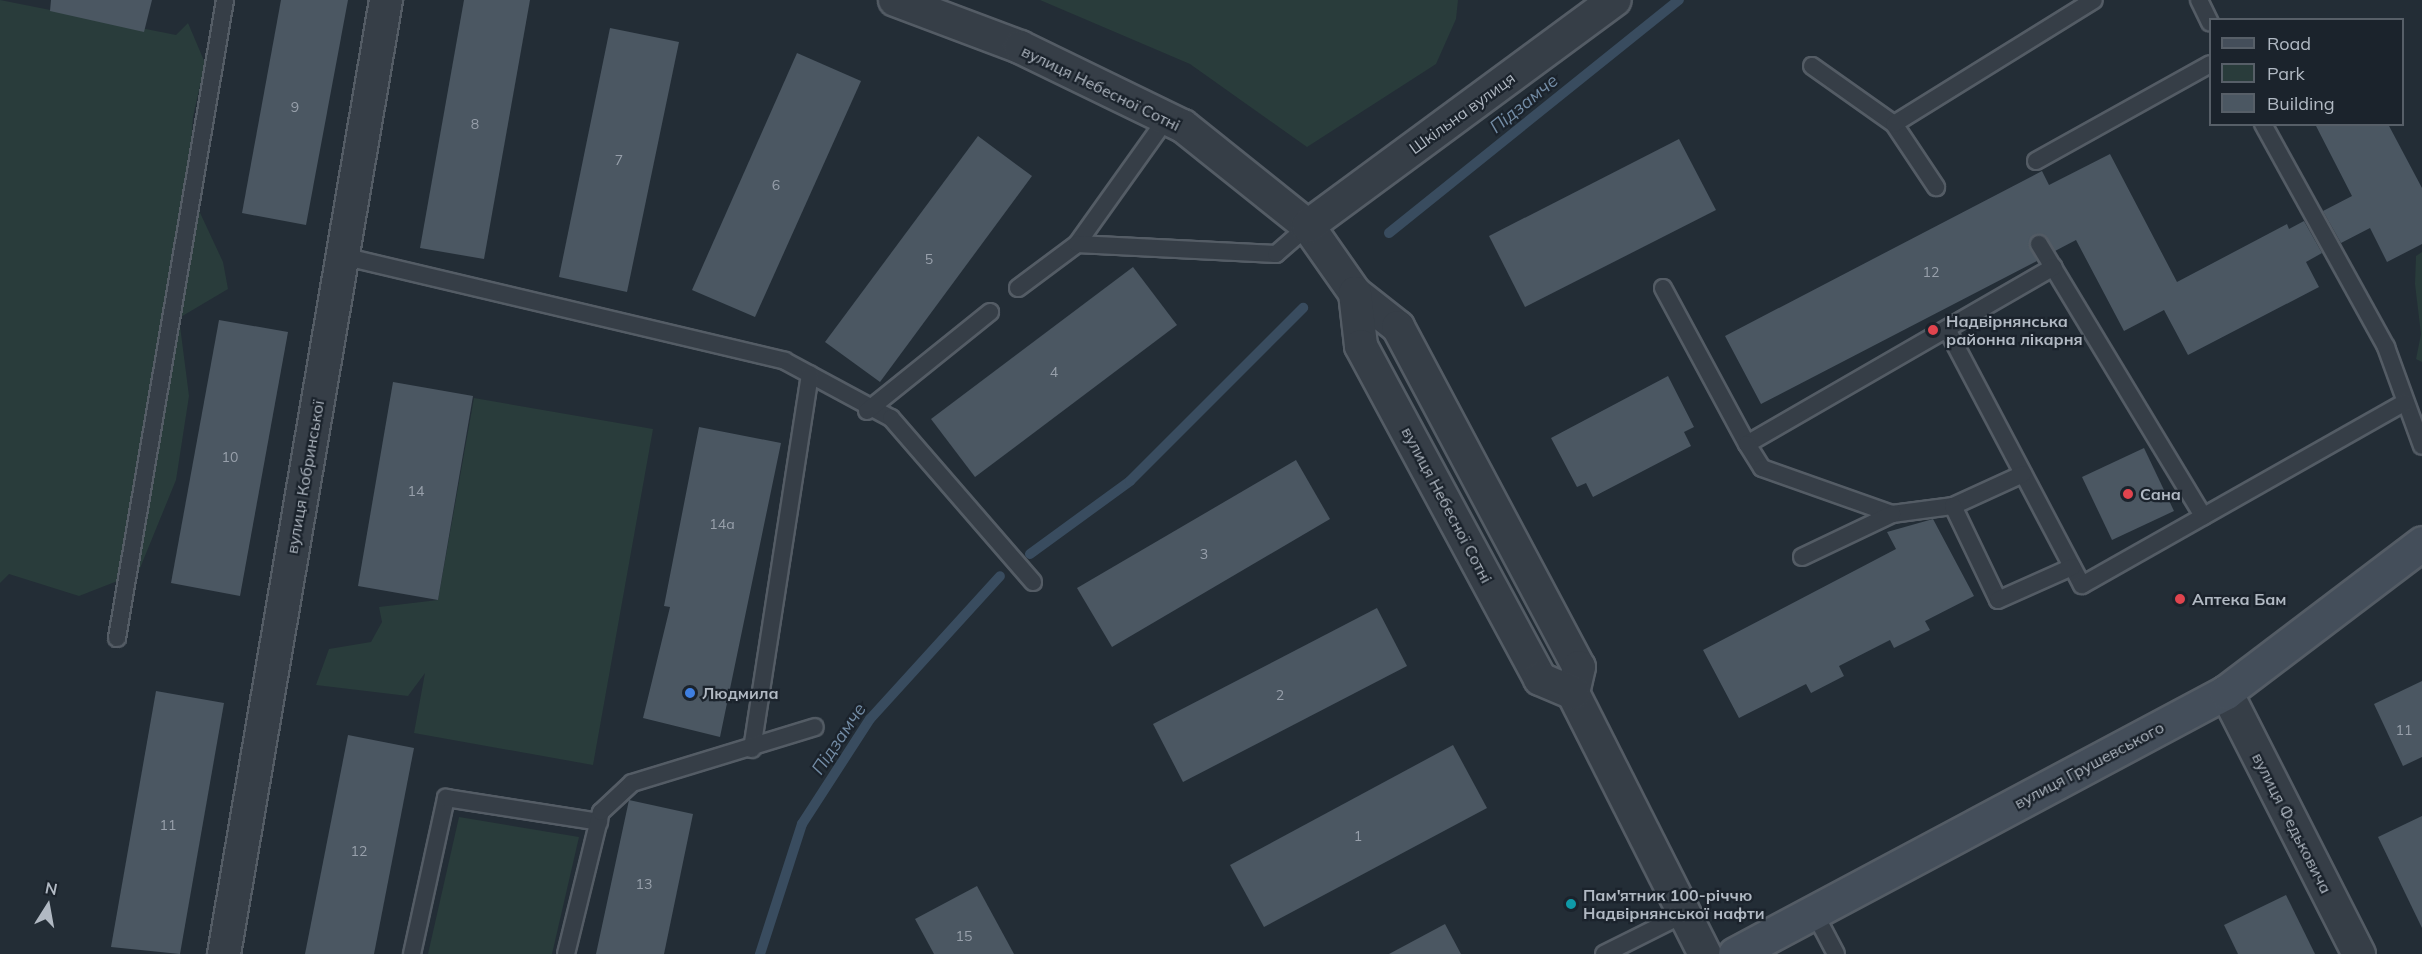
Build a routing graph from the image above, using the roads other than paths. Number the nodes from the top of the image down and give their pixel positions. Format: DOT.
graph roads {
  1 [pos="225,0"];
  2 [pos="386,0"];
  3 [pos="895,0"];
  4 [pos="1615,0"];
  5 [pos="2094,0"];
  6 [pos="2199,0"];
  7 [pos="2209,19"];
  8 [pos="2209,65"];
  9 [pos="1812,66"];
  10 [pos="1167,118"];
  11 [pos="1894,124"];
  12 [pos="2264,126"];
  13 [pos="2036,161"];
  14 [pos="1935,187"];
  15 [pos="1308,226"];
  16 [pos="1077,244"];
  17 [pos="2039,244"];
  18 [pos="342,256"];
  19 [pos="2053,267"];
  20 [pos="1018,288"];
  21 [pos="1663,288"];
  22 [pos="1355,293"];
  23 [pos="990,312"];
  24 [pos="1948,331"];
  25 [pos="810,374"];
  26 [pos="2405,402"];
  27 [pos="869,409"];
  28 [pos="1747,444"];
  29 [pos="2422,446"];
  30 [pos="2023,474"];
  31 [pos="1847,499"];
  32 [pos="1953,506"];
  33 [pos="1892,514"];
  34 [pos="2203,516"];
  35 [pos="1864,528"];
  36 [pos="2422,543"];
  37 [pos="1802,557"];
  38 [pos="2072,567"];
  39 [pos="1033,582"];
  40 [pos="117,638"];
  41 [pos="2226,692"];
  42 [pos="1574,693"];
  43 [pos="815,727"];
  44 [pos="752,749"];
  45 [pos="599,822"];
  46 [pos="1686,913"];
  47 [pos="1815,914"];
  48 [pos="224,954"];
  49 [pos="412,954"];
  50 [pos="566,954"];
  51 [pos="1604,954"];
  52 [pos="1705,954"];
  53 [pos="1735,954"];
  54 [pos="1836,954"];
  55 [pos="2359,954"];
  1 -- 40 [label="lane"];
  2 -- 18 [label="street, вулиця Кобринської"];
  3 -- 10 [label="street, вулиця Небесної Сотні"];
  4 -- 15 [label="street, Шкільна вулиця"];
  5 -- 11 [label="lane"];
  6 -- 7 [label="lane"];
  8 -- 13 [label="lane"];
  9 -- 11 [label="lane"];
  10 -- 15 [label="street, вулиця Небесної Сотні"];
  10 -- 16 [label="lane"];
  11 -- 14 [label="lane"];
  12 -- 26 [label="lane"];
  15 -- 16 [label="lane"];
  15 -- 22 [label="street, вулиця Небесної Сотні"];
  16 -- 20 [label="lane"];
  17 -- 19 [label="lane"];
  18 -- 25 [label="lane"];
  18 -- 48 [label="street, вулиця Кобринської"];
  19 -- 24 [label="lane"];
  19 -- 34 [label="lane"];
  21 -- 28 [label="lane"];
  22 -- 42 [label="street, вулиця Небесної Сотні"];
  22 -- 42 [label="street, вулиця Небесної Сотні"];
  23 -- 27 [label="lane"];
  24 -- 28 [label="lane"];
  24 -- 30 [label="lane"];
  25 -- 27 [label="lane"];
  25 -- 44 [label="lane"];
  26 -- 29 [label="lane"];
  26 -- 34 [label="lane"];
  27 -- 39 [label="lane"];
  28 -- 31 [label="lane"];
  30 -- 32 [label="lane"];
  30 -- 38 [label="lane"];
  31 -- 33 [label="lane"];
  31 -- 35 [label="lane"];
  32 -- 33 [label="lane"];
  32 -- 38 [label="lane"];
  33 -- 35 [label="lane"];
  34 -- 38 [label="lane"];
  35 -- 37 [label="lane"];
  36 -- 41 [label="street, вулиця Грушевського"];
  41 -- 47 [label="street, вулиця Грушевського"];
  41 -- 55 [label="street, вулиця Федьковича"];
  42 -- 46 [label="street"];
  43 -- 44 [label="lane"];
  44 -- 45 [label="lane"];
  45 -- 49 [label="lane"];
  45 -- 50 [label="lane"];
  46 -- 51 [label="lane"];
  46 -- 52 [label="street"];
  47 -- 53 [label="street, вулиця Грушевського"];
  47 -- 54 [label="lane"];
}
